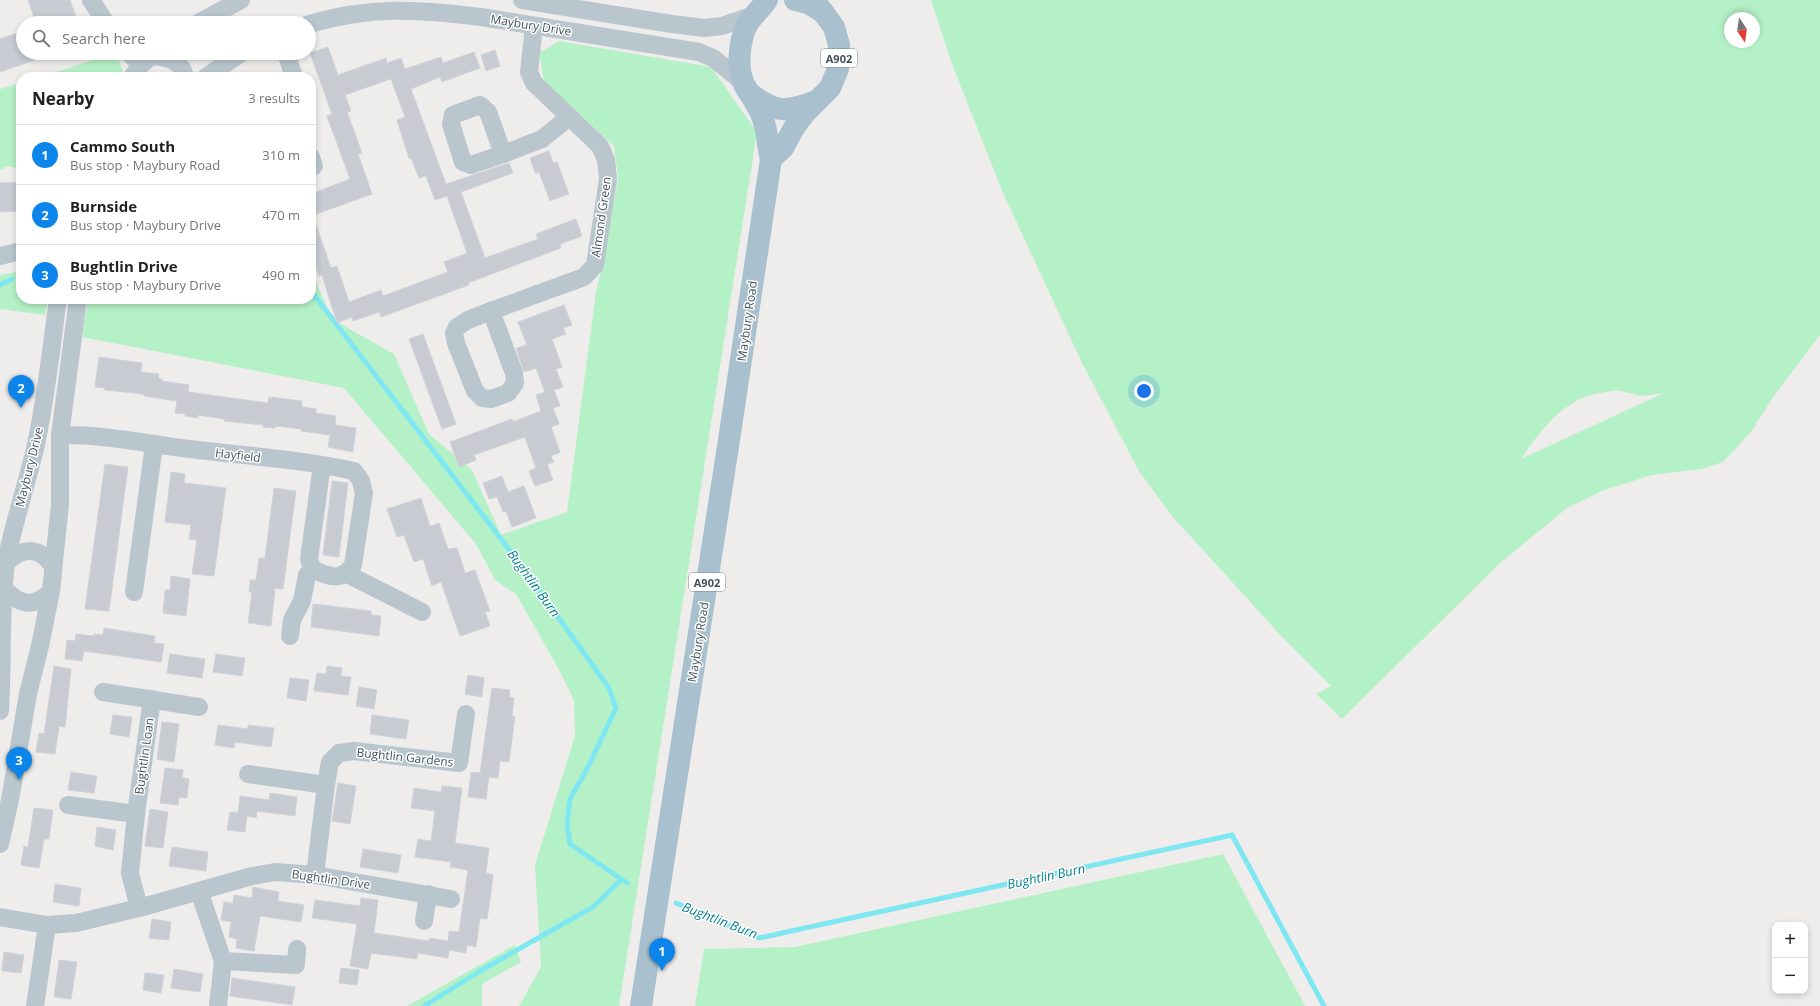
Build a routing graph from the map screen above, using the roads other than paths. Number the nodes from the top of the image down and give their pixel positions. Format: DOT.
graph roads {
  1 [pos="91,0"];
  2 [pos="241,0"];
  3 [pos="522,0"];
  4 [pos="788,0"];
  5 [pos="795,0"];
  6 [pos="819,6"];
  7 [pos="760,8"];
  8 [pos="101,16"];
  9 [pos="211,16"];
  10 [pos="316,22"];
  11 [pos="534,26"];
  12 [pos="155,60"];
  13 [pos="172,60"];
  14 [pos="231,60"];
  15 [pos="288,60"];
  16 [pos="140,65"];
  17 [pos="184,72"];
  18 [pos="213,72"];
  19 [pos="292,72"];
  20 [pos="747,88"];
  21 [pos="817,100"];
  22 [pos="569,117"];
  23 [pos="503,154"];
  24 [pos="771,159"];
  25 [pos="16,252"];
  26 [pos="0,256"];
  27 [pos="57,304"];
  28 [pos="77,304"];
  29 [pos="491,311"];
  30 [pos="60,434"];
  31 [pos="154,445"];
  32 [pos="322,466"];
  33 [pos="6,563"];
  34 [pos="53,566"];
  35 [pos="312,569"];
  36 [pos="347,574"];
  37 [pos="2,585"];
  38 [pos="51,591"];
  39 [pos="134,592"];
  40 [pos="422,612"];
  41 [pos="290,636"];
  42 [pos="103,692"];
  43 [pos="152,699"];
  44 [pos="199,707"];
  45 [pos="0,712"];
  46 [pos="466,714"];
  47 [pos="248,774"];
  48 [pos="326,785"];
  49 [pos="68,805"];
  50 [pos="136,814"];
  51 [pos="0,844"];
  52 [pos="316,876"];
  53 [pos="199,891"];
  54 [pos="428,894"];
  55 [pos="451,899"];
  56 [pos="139,908"];
  57 [pos="0,917"];
  58 [pos="424,921"];
  59 [pos="47,925"];
  60 [pos="297,949"];
  61 [pos="222,961"];
  62 [pos="35,1006"];
  63 [pos="218,1006"];
  64 [pos="641,1006"];
  1 -- 8 [label="street"];
  2 -- 9 [label="street"];
  3 -- 7 [label="street, Maybury Drive"];
  4 -- 7 [label="main road"];
  5 -- 6 [label="main road, A902"];
  6 -- 21 [label="main road, A902"];
  7 -- 20 [label="main road, Maybury Road / A902"];
  10 -- 11 [label="street, Maybury Drive"];
  11 -- 20 [label="street, Maybury Drive"];
  11 -- 22 [label="street, Almond Green"];
  12 -- 16 [label="street"];
  13 -- 17 [label="street"];
  14 -- 18 [label="street"];
  15 -- 19 [label="street"];
  20 -- 21 [label="main road, A902"];
  20 -- 24 [label="main road, Maybury Road / A902"];
  21 -- 24 [label="main road, A902"];
  22 -- 23 [label="street"];
  22 -- 29 [label="street, Almond Green"];
  24 -- 64 [label="main road, Maybury Road / A902"];
  25 -- 26 [label="street"];
  27 -- 33 [label="street, Maybury Drive"];
  28 -- 30 [label="street, Maybury Drive"];
  29 -- 29 [label="street, Almond Green"];
  30 -- 31 [label="street, Hayfield"];
  30 -- 34 [label="street, Maybury Drive"];
  31 -- 32 [label="street, Hayfield"];
  31 -- 39 [label="street"];
  32 -- 35 [label="street"];
  32 -- 36 [label="street, Hayfield"];
  33 -- 34 [label="street"];
  33 -- 37 [label="street, Maybury Drive"];
  34 -- 38 [label="street, Maybury Drive"];
  35 -- 36 [label="street"];
  35 -- 41 [label="street"];
  36 -- 40 [label="street"];
  37 -- 38 [label="street"];
  37 -- 45 [label="street, Maybury Drive"];
  38 -- 51 [label="street, Maybury Drive"];
  42 -- 43 [label="street"];
  43 -- 44 [label="street"];
  43 -- 50 [label="street, Bughtlin Loan"];
  46 -- 48 [label="street, Bughtlin Gardens"];
  47 -- 48 [label="street"];
  48 -- 52 [label="street, Bughtlin Gardens"];
  49 -- 50 [label="street"];
  50 -- 56 [label="street, Bughtlin Loan"];
  52 -- 53 [label="street, Bughtlin Drive"];
  52 -- 54 [label="street, Bughtlin Drive"];
  53 -- 56 [label="street, Bughtlin Drive"];
  53 -- 61 [label="street"];
  54 -- 55 [label="street, Bughtlin Drive"];
  54 -- 58 [label="street"];
  56 -- 59 [label="street, Bughtlin Drive"];
  57 -- 59 [label="street, Bughtlin Drive"];
  59 -- 62 [label="street"];
  60 -- 61 [label="street"];
  61 -- 63 [label="street"];
}
